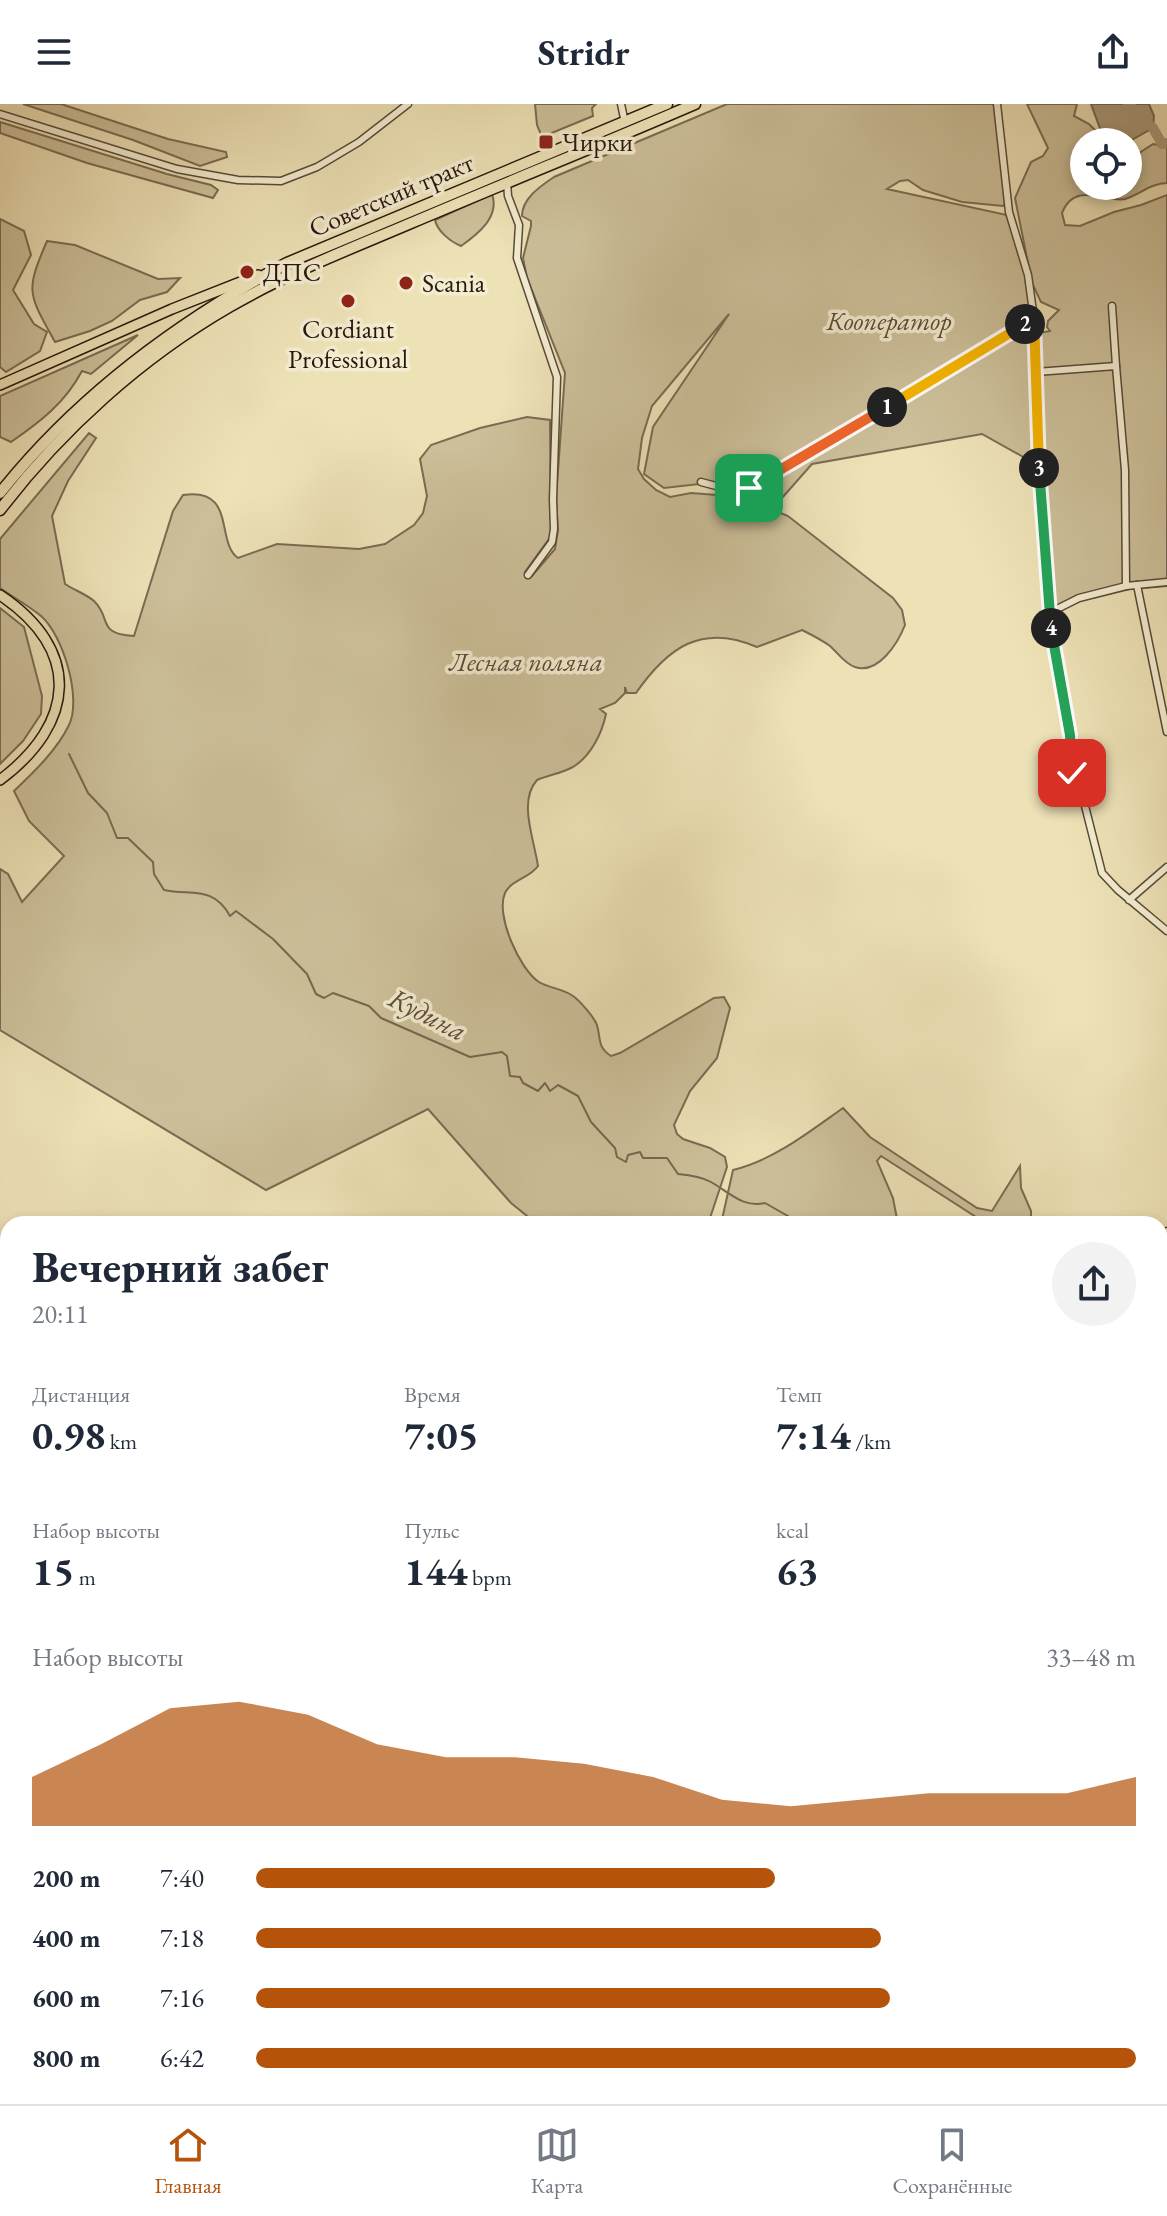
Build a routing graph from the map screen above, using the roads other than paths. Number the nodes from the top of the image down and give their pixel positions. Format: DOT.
graph roads {
  1 [pos="408,104"];
  2 [pos="621,104"];
  3 [pos="667,104"];
  4 [pos="695,104"];
  5 [pos="997,104"];
  6 [pos="0,114"];
  7 [pos="625,123"];
  8 [pos="507,182"];
  9 [pos="287,263"];
  10 [pos="1112,306"];
  11 [pos="1034,319"];
  12 [pos="1116,366"];
  13 [pos="1036,372"];
  14 [pos="0,385"];
  15 [pos="701,482"];
  16 [pos="0,493"];
  17 [pos="0,510"];
  18 [pos="528,575"];
  19 [pos="1167,582"];
  20 [pos="1137,585"];
  21 [pos="1126,586"];
  22 [pos="0,595"];
  23 [pos="1049,613"];
  24 [pos="1167,732"];
  25 [pos="0,780"];
  26 [pos="1167,867"];
  27 [pos="1129,900"];
  28 [pos="1167,931"];
  1 -- 6 [label="street"];
  2 -- 7 [label="street"];
  3 -- 7 [label="highway, Советский тракт"];
  4 -- 8 [label="highway, Советский тракт"];
  5 -- 11 [label="street"];
  7 -- 9 [label="highway, Советский тракт"];
  8 -- 17 [label="highway, Советский тракт"];
  8 -- 18 [label="street"];
  9 -- 14 [label="main road, Советский тракт"];
  9 -- 16 [label="highway"];
  10 -- 12 [label="street"];
  11 -- 13 [label="street"];
  11 -- 15 [label="street"];
  12 -- 13 [label="street"];
  12 -- 21 [label="street"];
  13 -- 23 [label="street"];
  19 -- 20 [label="street"];
  20 -- 21 [label="street"];
  20 -- 24 [label="street"];
  21 -- 23 [label="street"];
  22 -- 25 [label="main road"];
  23 -- 27 [label="street"];
  26 -- 27 [label="street"];
  27 -- 28 [label="street"];
}
